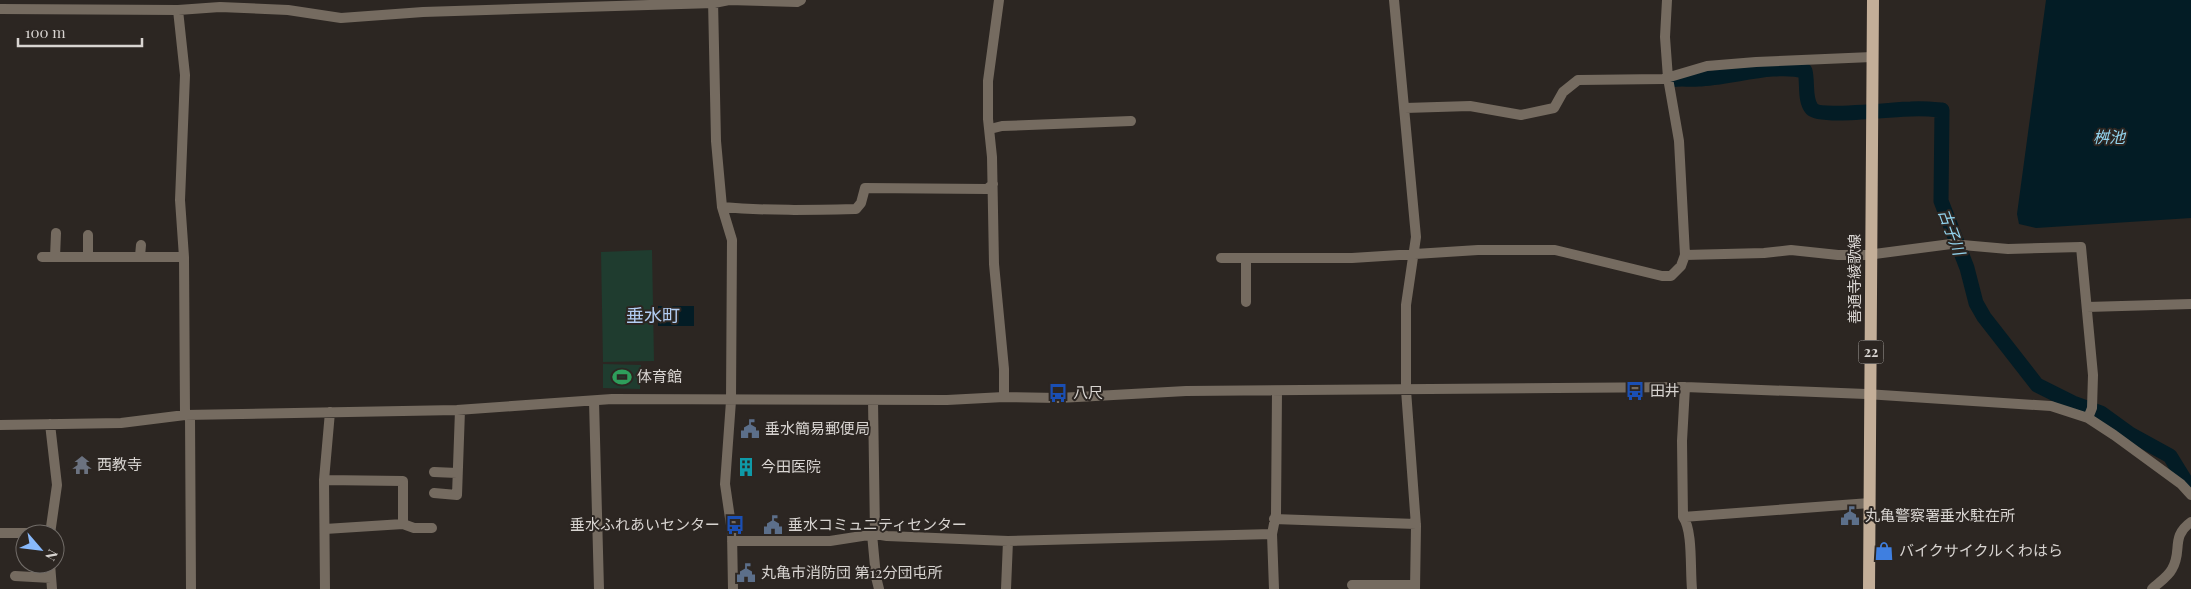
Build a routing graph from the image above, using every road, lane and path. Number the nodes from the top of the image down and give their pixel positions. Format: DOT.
graph roads {
  1 [pos="305,0"];
  2 [pos="801,0"];
  3 [pos="998,0"];
  4 [pos="1394,0"];
  5 [pos="1667,0"];
  6 [pos="1873,0"];
  7 [pos="714,2"];
  8 [pos="38,4"];
  9 [pos="0,9"];
  10 [pos="178,10"];
  11 [pos="303,12"];
  12 [pos="1872,57"];
  13 [pos="1668,78"];
  14 [pos="1405,108"];
  15 [pos="1131,121"];
  16 [pos="990,129"];
  17 [pos="993,184"];
  18 [pos="722,207"];
  19 [pos="56,233"];
  20 [pos="88,235"];
  21 [pos="141,245"];
  22 [pos="1414,254"];
  23 [pos="1685,255"];
  24 [pos="1872,255"];
  25 [pos="140,256"];
  26 [pos="184,256"];
  27 [pos="42,257"];
  28 [pos="56,257"];
  29 [pos="88,257"];
  30 [pos="1220,258"];
  31 [pos="1246,258"];
  32 [pos="1246,302"];
  33 [pos="2191,304"];
  34 [pos="2088,307"];
  35 [pos="1685,387"];
  36 [pos="1406,390"];
  37 [pos="1276,391"];
  38 [pos="1871,395"];
  39 [pos="1004,397"];
  40 [pos="731,400"];
  41 [pos="873,400"];
  42 [pos="594,401"];
  43 [pos="460,410"];
  44 [pos="330,412"];
  45 [pos="188,415"];
  46 [pos="2088,418"];
  47 [pos="50,424"];
  48 [pos="0,425"];
  49 [pos="434,472"];
  50 [pos="457,474"];
  51 [pos="324,480"];
  52 [pos="434,493"];
  53 [pos="2191,495"];
  54 [pos="1870,503"];
  55 [pos="1683,517"];
  56 [pos="1274,519"];
  57 [pos="2191,522"];
  58 [pos="51,524"];
  59 [pos="403,524"];
  60 [pos="1416,524"];
  61 [pos="432,528"];
  62 [pos="325,529"];
  63 [pos="0,533"];
  64 [pos="15,533"];
  65 [pos="873,534"];
  66 [pos="1272,534"];
  67 [pos="732,541"];
  68 [pos="1008,541"];
  69 [pos="51,574"];
  70 [pos="15,576"];
  71 [pos="51,578"];
  72 [pos="1352,586"];
  73 [pos="1414,587"];
  74 [pos="52,589"];
  75 [pos="191,589"];
  76 [pos="325,589"];
  77 [pos="599,589"];
  78 [pos="733,589"];
  79 [pos="879,589"];
  80 [pos="1006,589"];
  81 [pos="1274,589"];
  82 [pos="1692,589"];
  83 [pos="1868,589"];
  84 [pos="2152,589"];
  1 -- 11 [label="street"];
  2 -- 7 [label="street"];
  3 -- 16 [label="street"];
  4 -- 14 [label="street"];
  5 -- 13 [label="street"];
  6 -- 12 [label="main road, 善通寺綾歌線 / 22"];
  7 -- 11 [label="street"];
  7 -- 18 [label="street"];
  8 -- 9 [label="street"];
  8 -- 10 [label="street"];
  10 -- 11 [label="street"];
  10 -- 26 [label="street"];
  12 -- 13 [label="street"];
  12 -- 24 [label="main road, 善通寺綾歌線 / 22"];
  13 -- 14 [label="street"];
  13 -- 23 [label="street"];
  14 -- 22 [label="street"];
  15 -- 16 [label="street"];
  16 -- 17 [label="street"];
  17 -- 18 [label="street"];
  17 -- 39 [label="street"];
  18 -- 40 [label="street"];
  19 -- 28 [label="street"];
  20 -- 29 [label="street"];
  21 -- 25 [label="street"];
  22 -- 23 [label="street"];
  22 -- 31 [label="street"];
  22 -- 36 [label="street"];
  23 -- 24 [label="street"];
  24 -- 34 [label="street"];
  24 -- 38 [label="main road, 善通寺綾歌線 / 22"];
  25 -- 26 [label="street"];
  25 -- 29 [label="street"];
  26 -- 45 [label="street"];
  27 -- 28 [label="street"];
  28 -- 29 [label="street"];
  30 -- 31 [label="street"];
  31 -- 32 [label="street"];
  33 -- 34 [label="street"];
  34 -- 46 [label="street"];
  35 -- 36 [label="street"];
  35 -- 38 [label="street"];
  35 -- 55 [label="street"];
  36 -- 37 [label="street"];
  36 -- 60 [label="street"];
  37 -- 39 [label="street"];
  37 -- 56 [label="street"];
  38 -- 46 [label="street"];
  38 -- 54 [label="main road, 善通寺綾歌線 / 22"];
  39 -- 41 [label="street"];
  40 -- 41 [label="street"];
  40 -- 42 [label="street"];
  40 -- 67 [label="street"];
  41 -- 65 [label="street"];
  42 -- 43 [label="street"];
  42 -- 77 [label="street"];
  43 -- 44 [label="street"];
  43 -- 50 [label="street"];
  44 -- 45 [label="street"];
  44 -- 51 [label="street"];
  45 -- 47 [label="street"];
  45 -- 75 [label="street"];
  46 -- 53 [label="street"];
  47 -- 48 [label="street"];
  47 -- 58 [label="street"];
  49 -- 50 [label="street"];
  50 -- 52 [label="street"];
  51 -- 59 [label="street"];
  51 -- 62 [label="street"];
  54 -- 55 [label="street"];
  54 -- 83 [label="main road, 善通寺綾歌線 / 22"];
  55 -- 82 [label="street"];
  56 -- 60 [label="street"];
  56 -- 66 [label="street"];
  57 -- 84 [label="street"];
  59 -- 61 [label="street"];
  59 -- 62 [label="street"];
  60 -- 73 [label="street"];
  62 -- 76 [label="street"];
  63 -- 64 [label="street"];
  65 -- 67 [label="street"];
  65 -- 68 [label="street"];
  65 -- 79 [label="street"];
  66 -- 68 [label="street"];
  66 -- 81 [label="street"];
  67 -- 78 [label="street"];
  68 -- 80 [label="street"];
  69 -- 71 [label="street"];
  70 -- 71 [label="street"];
  71 -- 74 [label="street"];
  72 -- 73 [label="street"];
}
